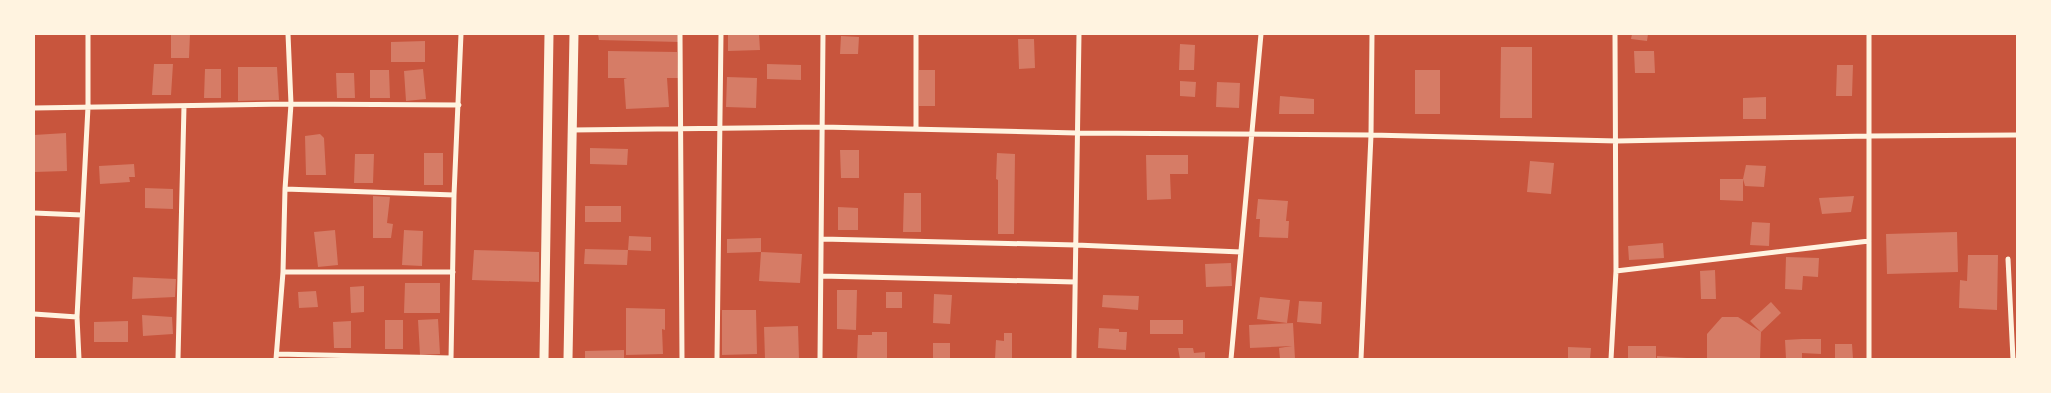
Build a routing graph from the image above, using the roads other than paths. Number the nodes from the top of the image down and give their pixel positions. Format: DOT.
graph roads {
  1 [pos="88,34"];
  2 [pos="288,34"];
  3 [pos="461,34"];
  4 [pos="549,34"];
  5 [pos="574,34"];
  6 [pos="680,34"];
  7 [pos="721,34"];
  8 [pos="823,34"];
  9 [pos="916,34"];
  10 [pos="1079,34"];
  11 [pos="1260,34"];
  12 [pos="1372,34"];
  13 [pos="1615,34"];
  14 [pos="1869,34"];
  15 [pos="290,104"];
  16 [pos="459,105"];
  17 [pos="184,106"];
  18 [pos="88,107"];
  19 [pos="34,108"];
  20 [pos="822,127"];
  21 [pos="680,128"];
  22 [pos="719,128"];
  23 [pos="916,128"];
  24 [pos="572,130"];
  25 [pos="1077,133"];
  26 [pos="1251,134"];
  27 [pos="1371,135"];
  28 [pos="1869,136"];
  29 [pos="2017,136"];
  30 [pos="1617,141"];
  31 [pos="285,189"];
  32 [pos="454,195"];
  33 [pos="34,213"];
  34 [pos="82,215"];
  35 [pos="822,239"];
  36 [pos="1869,241"];
  37 [pos="1076,245"];
  38 [pos="1241,252"];
  39 [pos="2008,260"];
  40 [pos="1616,271"];
  41 [pos="283,272"];
  42 [pos="453,272"];
  43 [pos="821,276"];
  44 [pos="1075,282"];
  45 [pos="34,314"];
  46 [pos="77,317"];
  47 [pos="276,356"];
  48 [pos="79,359"];
  49 [pos="178,359"];
  50 [pos="451,359"];
  51 [pos="544,359"];
  52 [pos="568,359"];
  53 [pos="682,359"];
  54 [pos="717,359"];
  55 [pos="820,359"];
  56 [pos="1074,359"];
  57 [pos="1231,359"];
  58 [pos="1361,359"];
  59 [pos="1611,359"];
  60 [pos="1868,359"];
  61 [pos="2013,359"];
  1 -- 18 [label="street"];
  2 -- 15 [label="street"];
  3 -- 16 [label="street"];
  4 -- 51 [label="street"];
  5 -- 24 [label="street"];
  6 -- 21 [label="street"];
  7 -- 22 [label="street"];
  8 -- 20 [label="street"];
  9 -- 23 [label="street"];
  10 -- 25 [label="street"];
  11 -- 26 [label="street"];
  12 -- 27 [label="street"];
  13 -- 30 [label="street"];
  14 -- 28 [label="street"];
  15 -- 16 [label="street"];
  15 -- 17 [label="street"];
  15 -- 31 [label="street"];
  16 -- 32 [label="street"];
  17 -- 18 [label="street"];
  17 -- 49 [label="street"];
  18 -- 19 [label="street"];
  18 -- 34 [label="street"];
  20 -- 22 [label="street"];
  20 -- 23 [label="street"];
  20 -- 35 [label="street"];
  21 -- 22 [label="street"];
  21 -- 24 [label="street"];
  21 -- 53 [label="street"];
  22 -- 54 [label="street"];
  23 -- 25 [label="street"];
  24 -- 52 [label="street"];
  25 -- 26 [label="street"];
  25 -- 37 [label="street"];
  26 -- 27 [label="street"];
  26 -- 38 [label="street"];
  27 -- 30 [label="street"];
  27 -- 58 [label="street"];
  28 -- 29 [label="street"];
  28 -- 30 [label="street"];
  28 -- 36 [label="street"];
  30 -- 40 [label="street"];
  31 -- 32 [label="street"];
  31 -- 41 [label="street"];
  32 -- 42 [label="street"];
  33 -- 34 [label="street"];
  34 -- 46 [label="street"];
  35 -- 37 [label="street"];
  35 -- 43 [label="street"];
  36 -- 40 [label="street"];
  36 -- 60 [label="street"];
  37 -- 38 [label="street"];
  37 -- 44 [label="street"];
  38 -- 57 [label="street"];
  39 -- 61 [label="street"];
  40 -- 59 [label="street"];
  41 -- 42 [label="street"];
  41 -- 47 [label="street"];
  42 -- 50 [label="street"];
  43 -- 44 [label="street"];
  43 -- 55 [label="street"];
  44 -- 56 [label="street"];
  45 -- 46 [label="street"];
  46 -- 48 [label="street"];
  47 -- 50 [label="street"];
}
